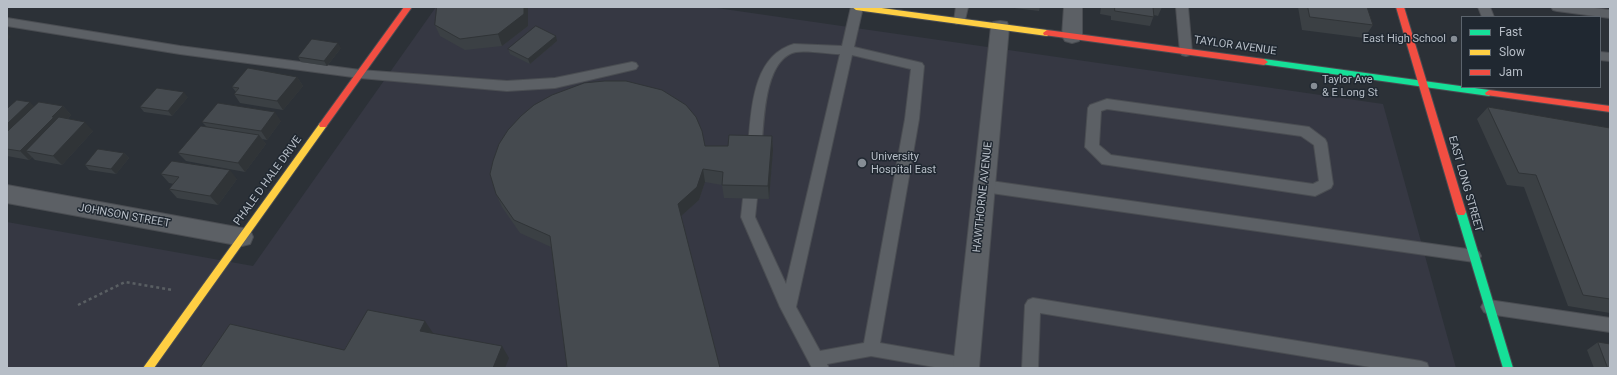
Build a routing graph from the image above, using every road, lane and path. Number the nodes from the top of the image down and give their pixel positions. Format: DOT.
graph roads {
  1 [pos="408,7"];
  2 [pos="856,7"];
  3 [pos="962,7"];
  4 [pos="1073,7"];
  5 [pos="1182,7"];
  6 [pos="1400,7"];
  7 [pos="1557,7"];
  8 [pos="1610,14"];
  9 [pos="960,21"];
  10 [pos="7,22"];
  11 [pos="1000,27"];
  12 [pos="1072,36"];
  13 [pos="848,50"];
  14 [pos="1186,52"];
  15 [pos="632,66"];
  16 [pos="360,74"];
  17 [pos="1424,84"];
  18 [pos="1610,109"];
  19 [pos="1208,175"];
  20 [pos="984,186"];
  21 [pos="7,194"];
  22 [pos="242,237"];
  23 [pos="1474,256"];
  24 [pos="201,294"];
  25 [pos="78,305"];
  26 [pos="1490,306"];
  27 [pos="788,307"];
  28 [pos="1610,325"];
  29 [pos="871,348"];
  30 [pos="819,364"];
  31 [pos="966,367"];
  32 [pos="148,368"];
  33 [pos="1030,368"];
  34 [pos="1421,368"];
  35 [pos="1508,368"];
  1 -- 16 [label="street, PHALE D HALE DRIVE"];
  2 -- 9 [label="street, TAYLOR AVENUE"];
  2 -- 13 [label="lane"];
  3 -- 9 [label="lane"];
  4 -- 12 [label="street"];
  5 -- 14 [label="lane"];
  6 -- 17 [label="street, EAST LONG STREET"];
  7 -- 8 [label="lane"];
  9 -- 11 [label="street, TAYLOR AVENUE"];
  10 -- 16 [label="lane"];
  11 -- 12 [label="street, TAYLOR AVENUE"];
  11 -- 20 [label="street, HAWTHORNE AVENUE"];
  12 -- 14 [label="street, TAYLOR AVENUE"];
  13 -- 27 [label="lane"];
  13 -- 27 [label="lane"];
  13 -- 29 [label="lane"];
  14 -- 17 [label="street, TAYLOR AVENUE"];
  15 -- 16 [label="lane"];
  16 -- 22 [label="street, PHALE D HALE DRIVE"];
  17 -- 18 [label="street, TAYLOR AVENUE"];
  17 -- 23 [label="street, EAST LONG STREET"];
  19 -- 19 [label="lane"];
  20 -- 23 [label="lane"];
  20 -- 31 [label="street, HAWTHORNE AVENUE"];
  21 -- 22 [label="street, JOHNSON STREET"];
  22 -- 24 [label="street, PHALE D HALE DRIVE"];
  23 -- 26 [label="street, EAST LONG STREET"];
  24 -- 25 [label="path"];
  24 -- 32 [label="street, PHALE D HALE DRIVE"];
  26 -- 28 [label="lane"];
  26 -- 35 [label="street, EAST LONG STREET"];
  27 -- 30 [label="lane"];
  29 -- 30 [label="lane"];
  29 -- 31 [label="lane"];
  33 -- 34 [label="lane"];
}
